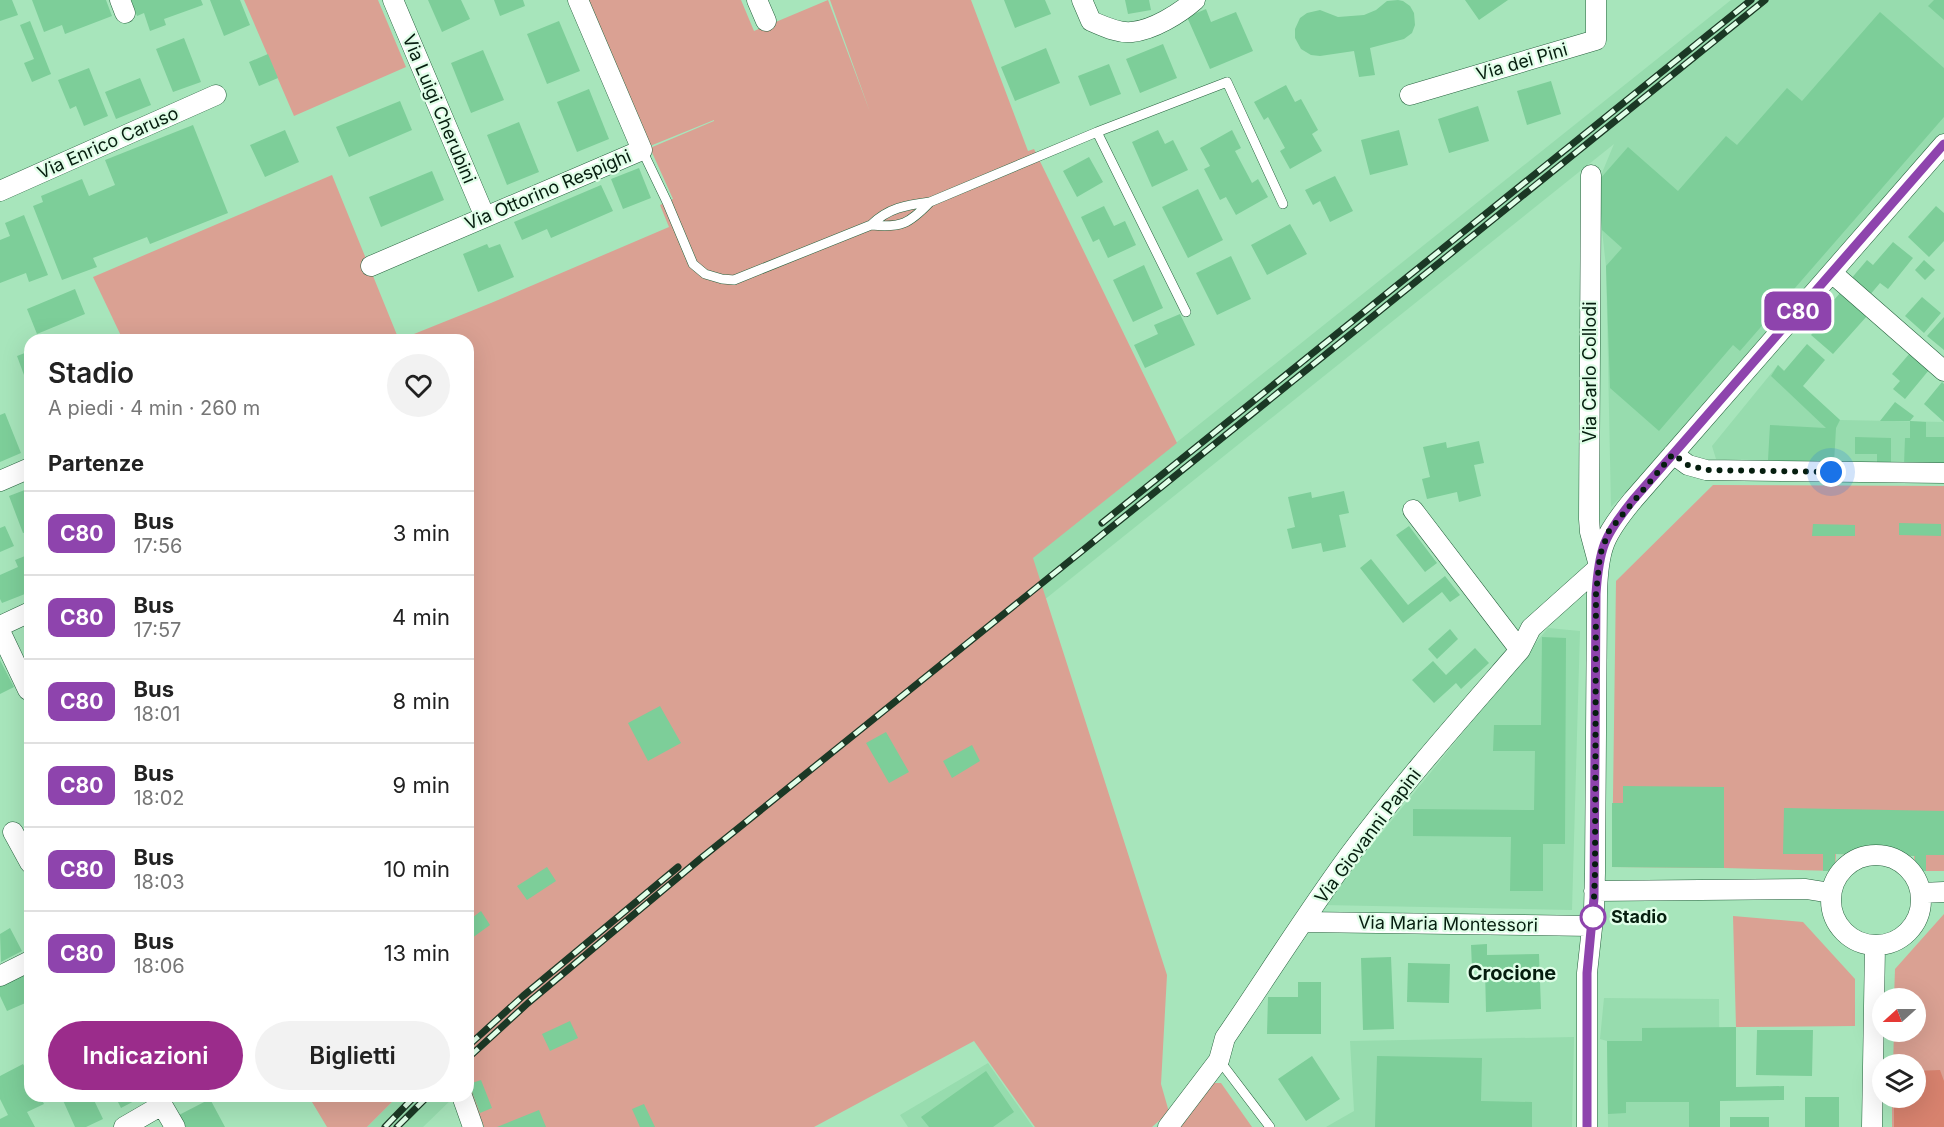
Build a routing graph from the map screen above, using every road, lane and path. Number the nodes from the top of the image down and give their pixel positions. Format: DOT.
graph roads {
  1 [pos="393,0"];
  2 [pos="578,0"];
  3 [pos="757,0"];
  4 [pos="1082,0"];
  5 [pos="1195,0"];
  6 [pos="1596,0"];
  7 [pos="766,21"];
  8 [pos="216,95"];
  9 [pos="1410,95"];
  10 [pos="1097,132"];
  11 [pos="642,150"];
  12 [pos="1940,156"];
  13 [pos="1591,176"];
  14 [pos="0,191"];
  15 [pos="930,202"];
  16 [pos="1283,204"];
  17 [pos="485,217"];
  18 [pos="871,225"];
  19 [pos="371,266"];
  20 [pos="1832,273"];
  21 [pos="1186,312"];
  22 [pos="1944,371"];
  23 [pos="1673,454"];
  24 [pos="24,471"];
  25 [pos="1944,473"];
  26 [pos="0,481"];
  27 [pos="1413,510"];
  28 [pos="1598,568"];
  29 [pos="24,615"];
  30 [pos="0,626"];
  31 [pos="0,631"];
  32 [pos="1520,650"];
  33 [pos="24,682"];
  34 [pos="13,832"];
  35 [pos="24,852"];
  36 [pos="1594,891"];
  37 [pos="1944,892"];
  38 [pos="1831,893"];
  39 [pos="1921,893"];
  40 [pos="1304,922"];
  41 [pos="1592,926"];
  42 [pos="1875,946"];
  43 [pos="24,964"];
  44 [pos="0,976"];
  45 [pos="1219,1060"];
  46 [pos="158,1102"];
  47 [pos="160,1102"];
  48 [pos="464,1102"];
  49 [pos="124,1127"];
  50 [pos="175,1127"];
  51 [pos="473,1127"];
  52 [pos="1168,1127"];
  53 [pos="1270,1127"];
  54 [pos="1587,1127"];
  55 [pos="1872,1127"];
  1 -- 17 [label="street, Via Luigi Cherubini"];
  2 -- 11 [label="street, Via Ottorino Respighi"];
  3 -- 7 [label="street"];
  4 -- 5 [label="street"];
  6 -- 9 [label="street, Via dei Pini"];
  8 -- 14 [label="street, Via Enrico Caruso"];
  10 -- 15 [label="lane"];
  10 -- 16 [label="lane"];
  10 -- 21 [label="lane"];
  11 -- 17 [label="street, Via Ottorino Respighi"];
  11 -- 18 [label="lane"];
  12 -- 20 [label="street"];
  13 -- 28 [label="street, Via Carlo Collodi"];
  15 -- 18 [label="lane"];
  15 -- 18 [label="lane"];
  17 -- 19 [label="street, Via Ottorino Respighi"];
  20 -- 22 [label="street"];
  20 -- 23 [label="street"];
  23 -- 25 [label="street"];
  23 -- 28 [label="street"];
  24 -- 26 [label="street"];
  27 -- 32 [label="street"];
  28 -- 32 [label="street, Via Giovanni Papini"];
  28 -- 36 [label="street"];
  29 -- 30 [label="street"];
  31 -- 33 [label="street"];
  32 -- 40 [label="street, Via Giovanni Papini"];
  34 -- 35 [label="street"];
  36 -- 38 [label="street"];
  36 -- 41 [label="street"];
  37 -- 39 [label="street"];
  38 -- 39 [label="street"];
  38 -- 42 [label="street"];
  39 -- 42 [label="street"];
  40 -- 41 [label="street, Via Maria Montessori"];
  40 -- 45 [label="street, Via Giovanni Papini"];
  41 -- 54 [label="street"];
  42 -- 55 [label="street"];
  43 -- 44 [label="street"];
  45 -- 52 [label="street, Via Giovanni Papini"];
  45 -- 53 [label="lane"];
  46 -- 49 [label="street"];
  47 -- 50 [label="street"];
  48 -- 51 [label="street"];
}
